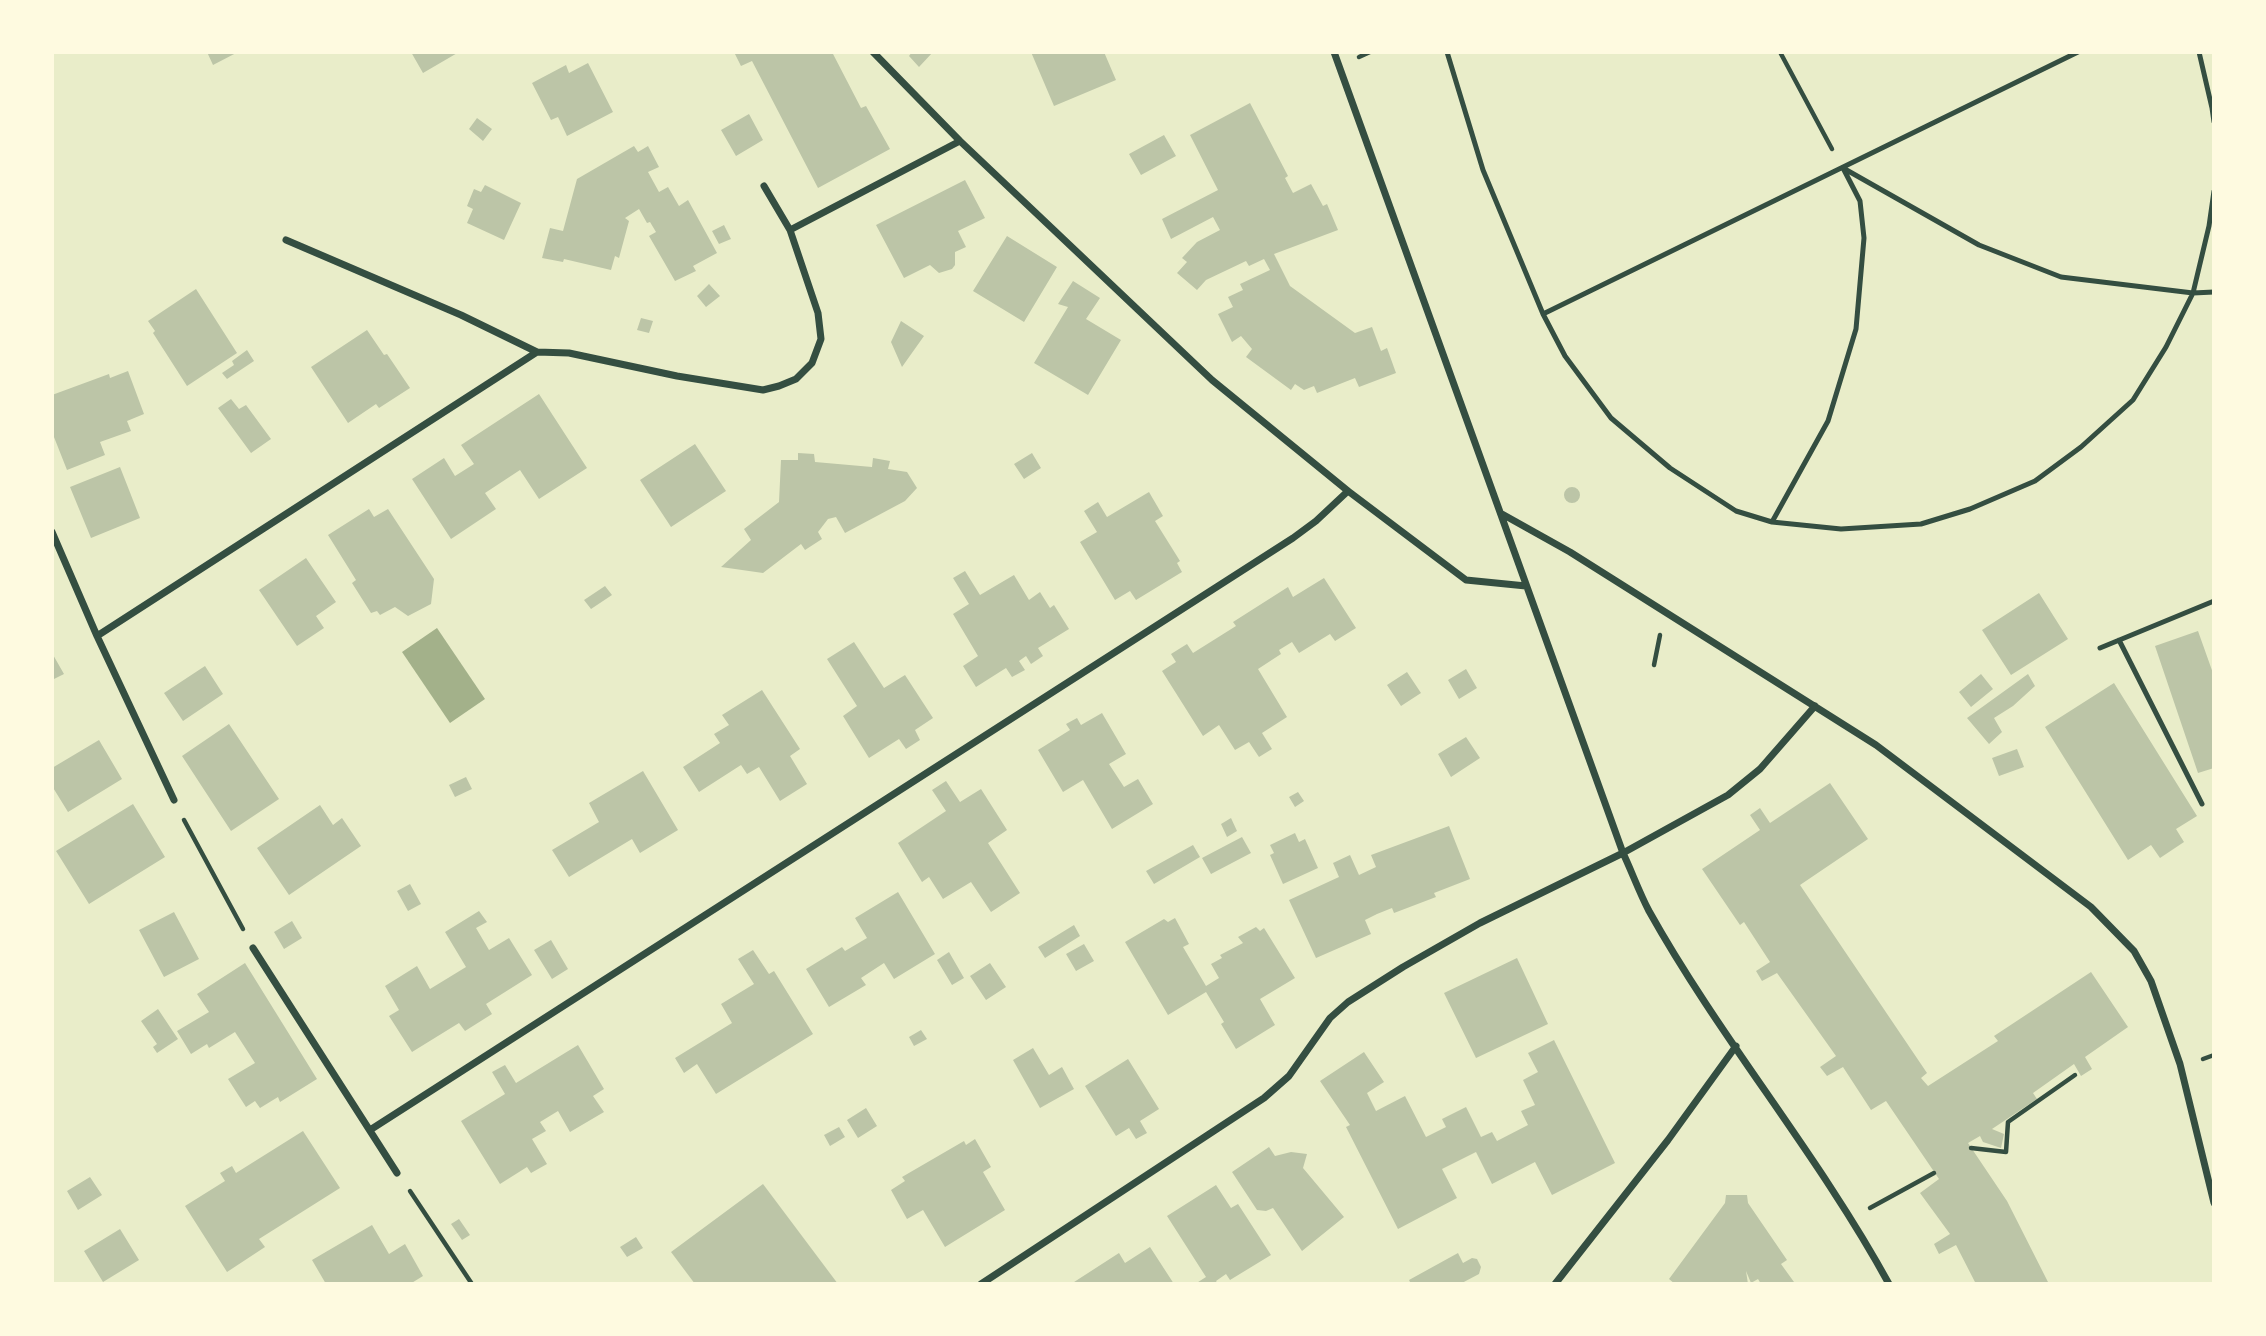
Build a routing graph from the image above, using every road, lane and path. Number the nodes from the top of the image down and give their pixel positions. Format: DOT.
graph roads {
  1 [pos="873,52"];
  2 [pos="1334,52"];
  3 [pos="1447,52"];
  4 [pos="1780,52"];
  5 [pos="2078,52"];
  6 [pos="2199,52"];
  7 [pos="2214,122"];
  8 [pos="960,141"];
  9 [pos="1843,168"];
  10 [pos="764,186"];
  11 [pos="2214,191"];
  12 [pos="790,230"];
  13 [pos="286,240"];
  14 [pos="2214,292"];
  15 [pos="2193,293"];
  16 [pos="1543,314"];
  17 [pos="537,352"];
  18 [pos="1348,491"];
  19 [pos="1502,514"];
  20 [pos="1772,522"];
  21 [pos="52,532"];
  22 [pos="1526,586"];
  23 [pos="2214,601"];
  24 [pos="97,636"];
  25 [pos="1658,640"];
  26 [pos="2119,640"];
  27 [pos="2100,648"];
  28 [pos="1654,664"];
  29 [pos="1815,706"];
  30 [pos="174,800"];
  31 [pos="2202,804"];
  32 [pos="1623,853"];
  33 [pos="253,948"];
  34 [pos="1736,1046"];
  35 [pos="2214,1055"];
  36 [pos="2203,1059"];
  37 [pos="2075,1075"];
  38 [pos="370,1130"];
  39 [pos="1972,1148"];
  40 [pos="397,1173"];
  41 [pos="1934,1173"];
  42 [pos="2214,1203"];
  43 [pos="1850,1219"];
  44 [pos="472,1283"];
  45 [pos="981,1283"];
  46 [pos="1555,1283"];
  47 [pos="1889,1283"];
  1 -- 8 [label="street"];
  2 -- 19 [label="street"];
  3 -- 16 [label="lane"];
  4 -- 9 [label="path"];
  5 -- 9 [label="lane"];
  6 -- 7 [label="lane"];
  8 -- 12 [label="street"];
  8 -- 18 [label="street"];
  9 -- 15 [label="lane"];
  9 -- 16 [label="lane"];
  9 -- 20 [label="lane"];
  10 -- 12 [label="street"];
  11 -- 15 [label="lane"];
  12 -- 17 [label="street"];
  13 -- 17 [label="street"];
  14 -- 15 [label="lane"];
  15 -- 20 [label="lane"];
  16 -- 20 [label="lane"];
  17 -- 24 [label="street"];
  18 -- 22 [label="street"];
  18 -- 38 [label="street"];
  19 -- 22 [label="street"];
  19 -- 29 [label="street"];
  21 -- 24 [label="street"];
  22 -- 32 [label="street"];
  23 -- 26 [label="lane"];
  24 -- 30 [label="street"];
  25 -- 28 [label="path"];
  26 -- 27 [label="lane"];
  26 -- 31 [label="lane"];
  29 -- 32 [label="street"];
  29 -- 42 [label="street"];
  30 -- 33 [label="path"];
  32 -- 34 [label="street"];
  32 -- 45 [label="street"];
  33 -- 38 [label="street"];
  34 -- 43 [label="street"];
  34 -- 46 [label="street"];
  35 -- 36 [label="path"];
  37 -- 39 [label="path"];
  38 -- 40 [label="street"];
  40 -- 44 [label="path"];
  41 -- 43 [label="path"];
  43 -- 47 [label="street"];
}
